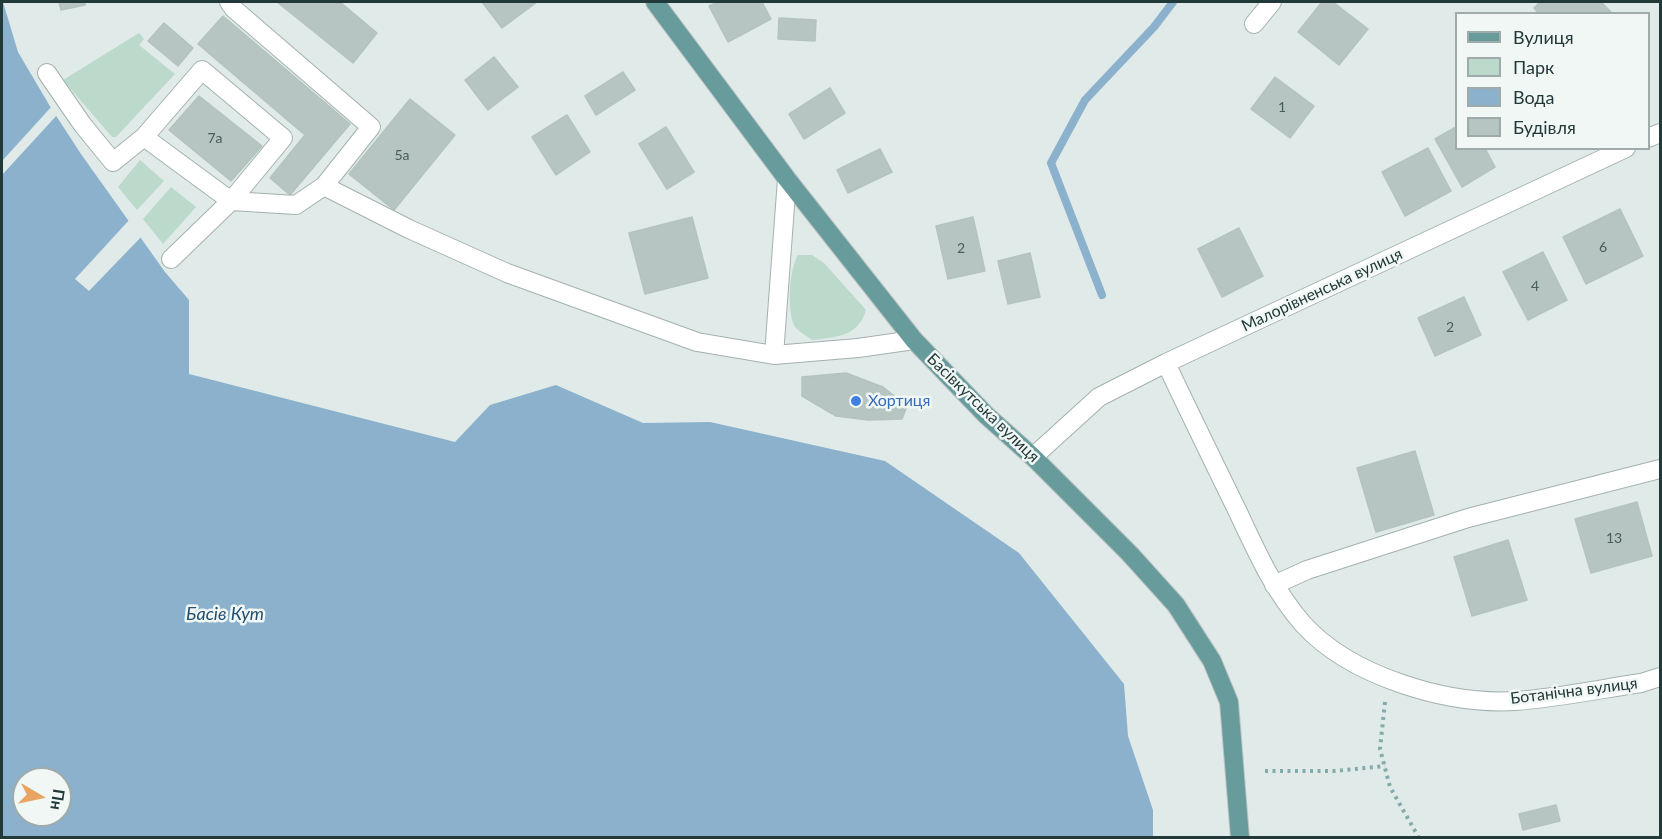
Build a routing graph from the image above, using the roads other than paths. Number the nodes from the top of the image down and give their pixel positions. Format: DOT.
graph roads {
  1 [pos="230,2"];
  2 [pos="655,2"];
  3 [pos="1272,2"];
  4 [pos="1254,24"];
  5 [pos="47,73"];
  6 [pos="144,137"];
  7 [pos="1622,150"];
  8 [pos="787,179"];
  9 [pos="324,186"];
  10 [pos="231,201"];
  11 [pos="171,259"];
  12 [pos="914,340"];
  13 [pos="774,355"];
  14 [pos="1166,363"];
  15 [pos="1033,457"];
  16 [pos="1660,469"];
  17 [pos="1274,585"];
  18 [pos="1660,677"];
  19 [pos="1240,837"];
  1 -- 9 [label="street"];
  2 -- 8 [label="main road, Басівкутська вулиця"];
  3 -- 4 [label="street"];
  5 -- 6 [label="street"];
  6 -- 10 [label="street"];
  6 -- 10 [label="street"];
  7 -- 14 [label="street, Малорівненська вулиця"];
  8 -- 12 [label="main road, Басівкутська вулиця"];
  8 -- 13 [label="street"];
  9 -- 10 [label="street"];
  9 -- 13 [label="street"];
  10 -- 11 [label="street"];
  12 -- 13 [label="street"];
  12 -- 15 [label="main road, Басівкутська вулиця"];
  14 -- 15 [label="street, Малорівненська вулиця"];
  14 -- 17 [label="street, Ботанічна вулиця"];
  15 -- 19 [label="main road, Басівкутська вулиця"];
  16 -- 17 [label="street"];
  17 -- 18 [label="street, Ботанічна вулиця"];
}
